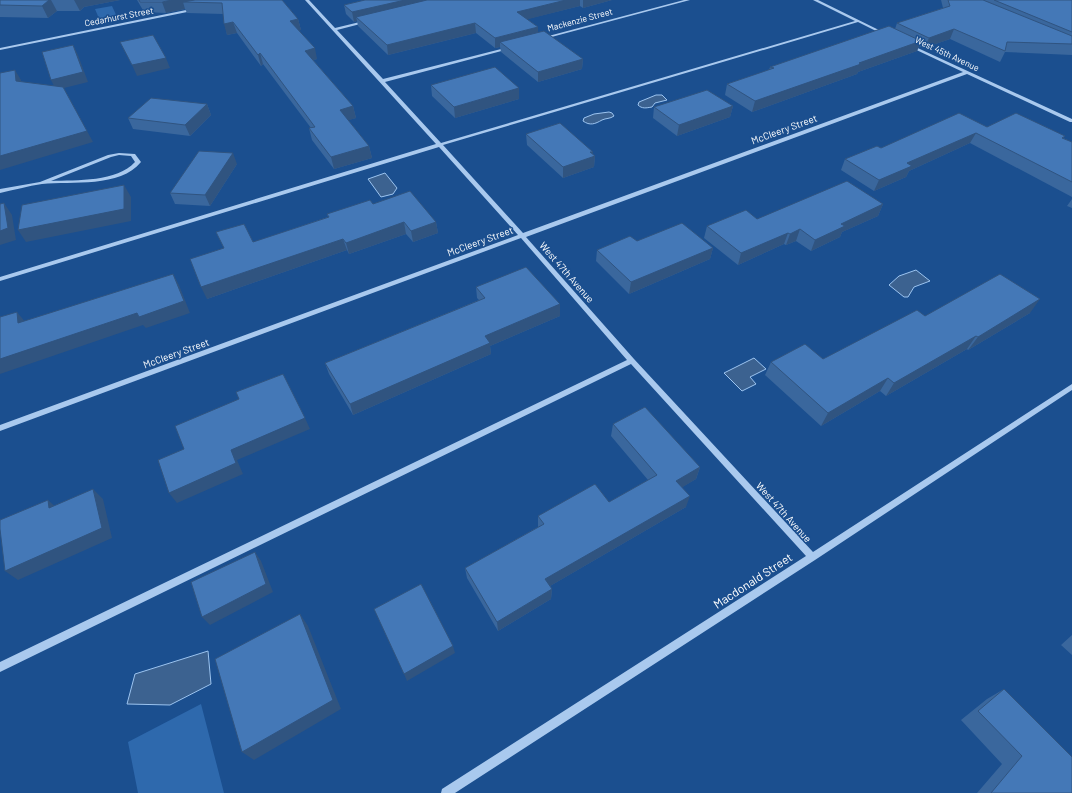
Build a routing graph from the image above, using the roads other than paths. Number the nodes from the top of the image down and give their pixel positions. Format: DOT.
graph roads {
  1 [pos="307,0"];
  2 [pos="688,0"];
  3 [pos="815,0"];
  4 [pos="205,7"];
  5 [pos="371,20"];
  6 [pos="859,21"];
  7 [pos="334,29"];
  8 [pos="894,38"];
  9 [pos="535,40"];
  10 [pos="900,41"];
  11 [pos="512,47"];
  12 [pos="0,49"];
  13 [pos="967,72"];
  14 [pos="382,81"];
  15 [pos="1072,121"];
  16 [pos="439,145"];
  17 [pos="41,182"];
  18 [pos="0,191"];
  19 [pos="522,236"];
  20 [pos="0,279"];
  21 [pos="632,361"];
  22 [pos="1072,387"];
  23 [pos="0,428"];
  24 [pos="812,557"];
  25 [pos="0,667"];
  26 [pos="446,793"];
  1 -- 7 [label="street, West 47th Avenue"];
  2 -- 9 [label="street, Mackenzie Street"];
  3 -- 6 [label="street"];
  4 -- 12 [label="street, Cedarhurst Street"];
  5 -- 7 [label="street"];
  6 -- 8 [label="street"];
  6 -- 16 [label="street"];
  7 -- 14 [label="street, West 47th Avenue"];
  10 -- 13 [label="street, West 45th Avenue"];
  11 -- 14 [label="street"];
  13 -- 15 [label="street, West 45th Avenue"];
  13 -- 19 [label="street, McCleery Street"];
  14 -- 16 [label="street, West 47th Avenue"];
  16 -- 19 [label="street, West 47th Avenue"];
  16 -- 20 [label="street"];
  17 -- 17 [label="street"];
  17 -- 18 [label="street"];
  19 -- 21 [label="street, West 47th Avenue"];
  19 -- 23 [label="street, McCleery Street"];
  21 -- 24 [label="street, West 47th Avenue"];
  21 -- 25 [label="street"];
  22 -- 24 [label="street, Macdonald Street"];
  24 -- 26 [label="street, Macdonald Street"];
}
